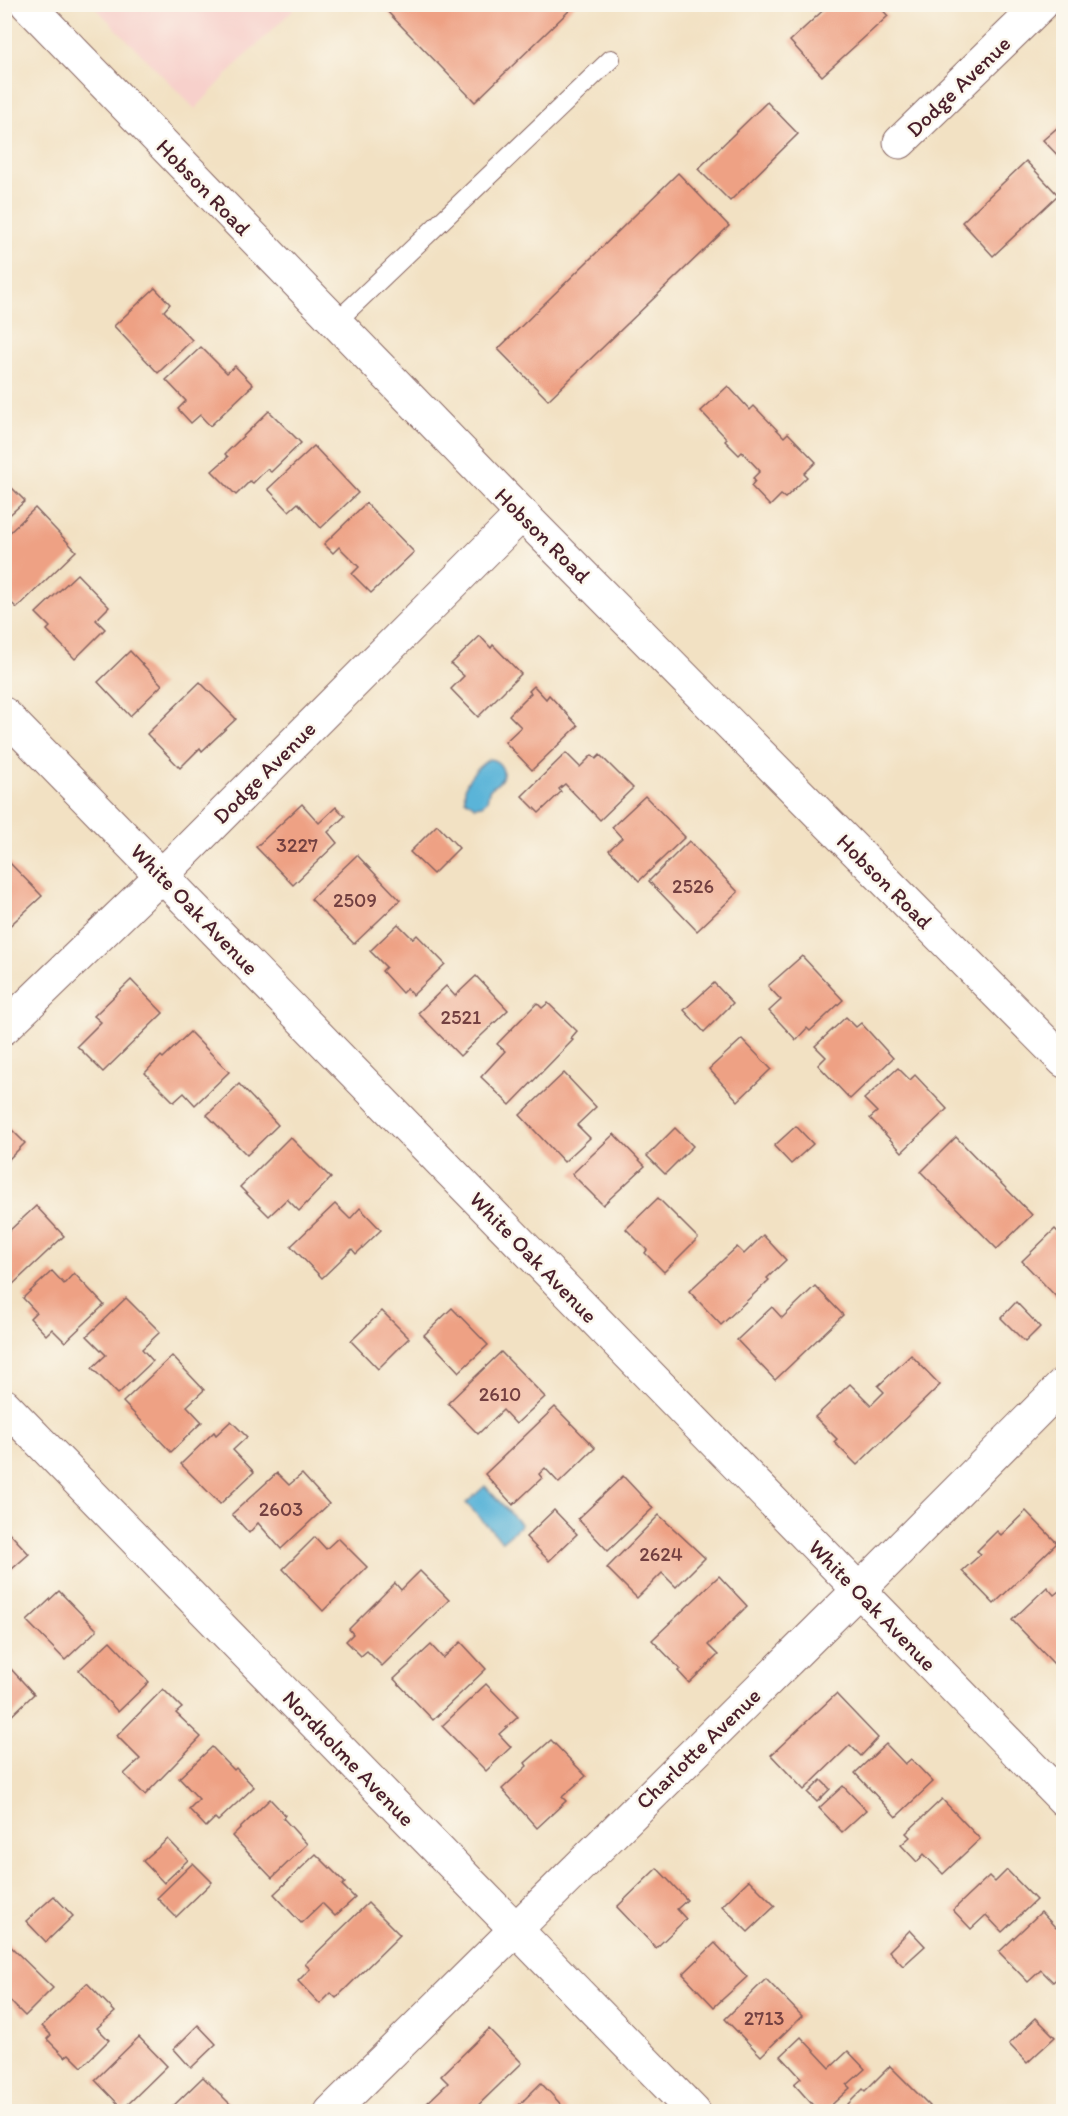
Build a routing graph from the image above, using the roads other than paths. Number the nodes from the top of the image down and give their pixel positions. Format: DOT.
graph roads {
  1 [pos="27,4"];
  2 [pos="1042,4"];
  3 [pos="611,59"];
  4 [pos="900,142"];
  5 [pos="336,322"];
  6 [pos="522,514"];
  7 [pos="4,714"];
  8 [pos="162,875"];
  9 [pos="4,1028"];
  10 [pos="1064,1061"];
  11 [pos="1064,1384"];
  12 [pos="4,1405"];
  13 [pos="858,1591"];
  14 [pos="1064,1800"];
  15 [pos="515,1927"];
  16 [pos="331,2112"];
  17 [pos="694,2112"];
  1 -- 5 [label="street, Hobson Road"];
  2 -- 4 [label="street, Dodge Avenue"];
  3 -- 5 [label="lane"];
  5 -- 6 [label="street, Hobson Road"];
  6 -- 8 [label="street, Dodge Avenue"];
  6 -- 10 [label="street, Hobson Road"];
  7 -- 8 [label="street, White Oak Avenue"];
  8 -- 9 [label="street, Dodge Avenue"];
  8 -- 13 [label="street, White Oak Avenue"];
  11 -- 13 [label="street, Charlotte Avenue"];
  12 -- 15 [label="street, Nordholme Avenue"];
  13 -- 14 [label="street, White Oak Avenue"];
  13 -- 15 [label="street, Charlotte Avenue"];
  15 -- 16 [label="street, Charlotte Avenue"];
  15 -- 17 [label="street, Nordholme Avenue"];
}
